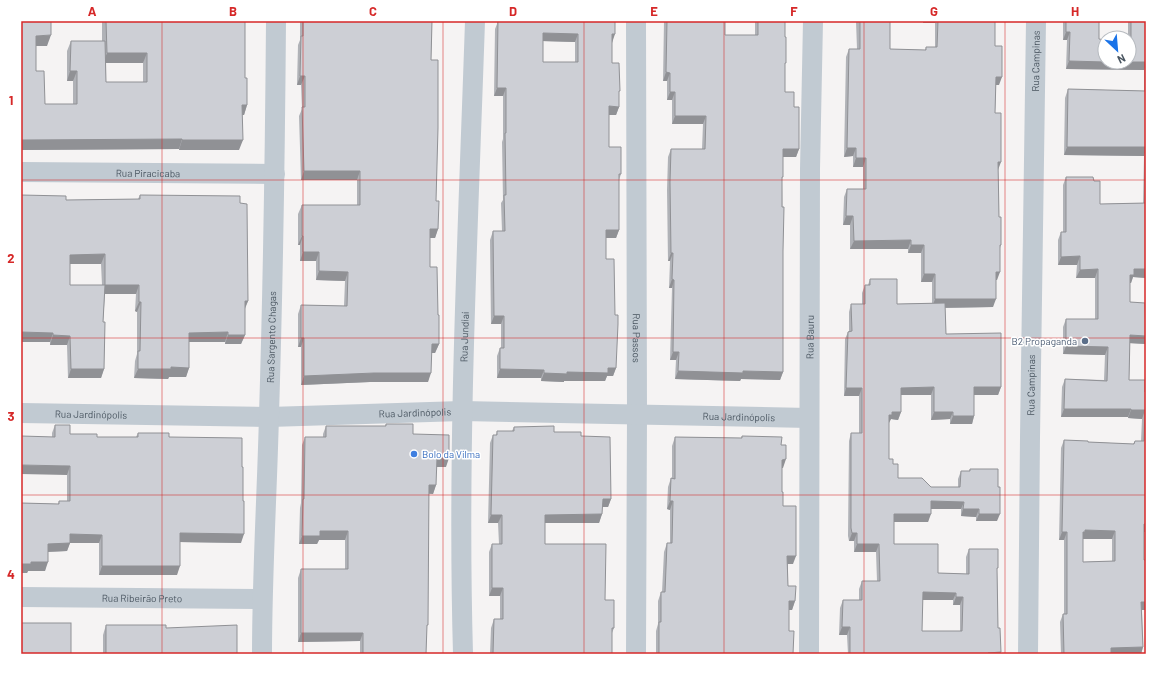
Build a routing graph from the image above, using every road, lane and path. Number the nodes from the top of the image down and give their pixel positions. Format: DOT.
graph roads {
  1 [pos="276,21"];
  2 [pos="475,21"];
  3 [pos="636,21"];
  4 [pos="813,21"];
  5 [pos="1036,21"];
  6 [pos="21,172"];
  7 [pos="275,174"];
  8 [pos="462,411"];
  9 [pos="21,413"];
  10 [pos="637,415"];
  11 [pos="269,417"];
  12 [pos="809,418"];
  13 [pos="21,597"];
  14 [pos="262,599"];
  15 [pos="262,654"];
  16 [pos="463,654"];
  17 [pos="636,654"];
  18 [pos="809,654"];
  19 [pos="1028,654"];
  1 -- 7 [label="street, Rua Sargento Chagas"];
  2 -- 8 [label="street, Rua Jundiaí"];
  3 -- 10 [label="street, Rua Passos"];
  4 -- 12 [label="street, Rua Bauru"];
  5 -- 19 [label="street, Rua Campinas"];
  6 -- 7 [label="street, Rua Piracicaba"];
  7 -- 11 [label="street, Rua Sargento Chagas"];
  8 -- 10 [label="street, Rua Jardinópolis"];
  8 -- 11 [label="street, Rua Jardinópolis"];
  8 -- 16 [label="street, Rua Jundiaí"];
  9 -- 11 [label="street, Rua Jardinópolis"];
  10 -- 12 [label="street, Rua Jardinópolis"];
  10 -- 17 [label="street, Rua Passos"];
  11 -- 14 [label="street, Rua Sargento Chagas"];
  12 -- 18 [label="street, Rua Bauru"];
  13 -- 14 [label="street, Rua Ribeirão Preto"];
  14 -- 15 [label="street, Rua Sargento Chagas"];
}
